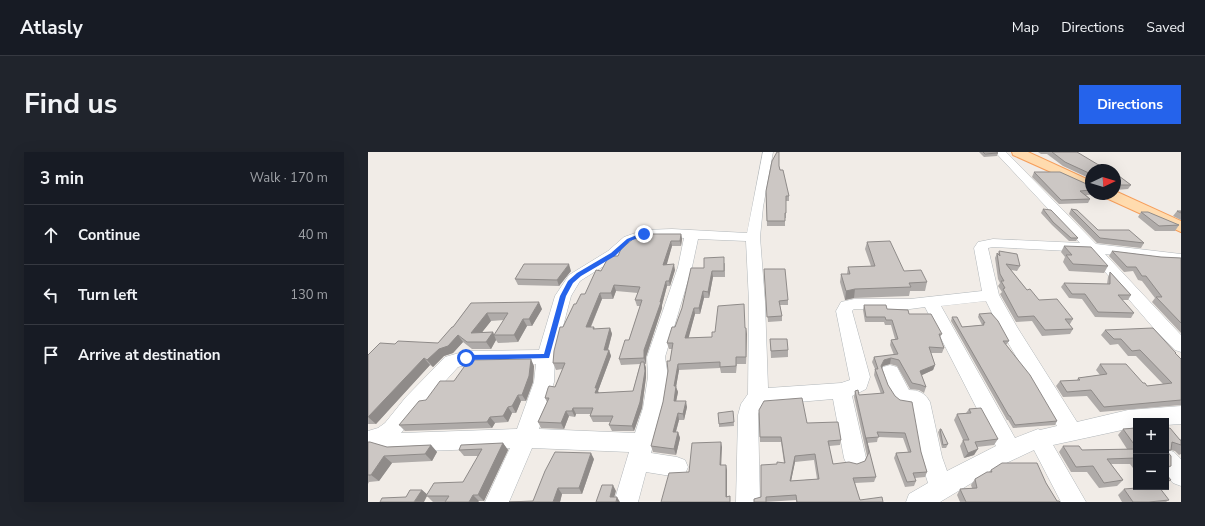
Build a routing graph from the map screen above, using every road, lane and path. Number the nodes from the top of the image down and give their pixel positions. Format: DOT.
graph roads {
  1 [pos="768,152"];
  2 [pos="1000,152"];
  3 [pos="1018,152"];
  4 [pos="1085,183"];
  5 [pos="1121,200"];
  6 [pos="1181,227"];
  7 [pos="692,234"];
  8 [pos="753,237"];
  9 [pos="1092,248"];
  10 [pos="1175,257"];
  11 [pos="1181,269"];
  12 [pos="991,295"];
  13 [pos="930,301"];
  14 [pos="1163,328"];
  15 [pos="1181,329"];
  16 [pos="1181,346"];
  17 [pos="546,357"];
  18 [pos="890,372"];
  19 [pos="841,391"];
  20 [pos="758,397"];
  21 [pos="1181,415"];
  22 [pos="1132,423"];
  23 [pos="1072,432"];
  24 [pos="525,438"];
  25 [pos="1038,438"];
  26 [pos="375,439"];
  27 [pos="1010,450"];
  28 [pos="641,452"];
  29 [pos="855,458"];
  30 [pos="1169,462"];
  31 [pos="677,466"];
  32 [pos="1181,475"];
  33 [pos="942,488"];
  34 [pos="497,502"];
  35 [pos="626,502"];
  36 [pos="748,502"];
  37 [pos="918,502"];
  38 [pos="1074,502"];
  1 -- 8 [label="street"];
  2 -- 9 [label="street"];
  3 -- 4 [label="main road"];
  5 -- 6 [label="main road"];
  7 -- 8 [label="street"];
  7 -- 17 [label="street"];
  7 -- 28 [label="street"];
  8 -- 20 [label="street"];
  9 -- 10 [label="street"];
  9 -- 12 [label="street"];
  9 -- 14 [label="street"];
  10 -- 11 [label="street"];
  12 -- 13 [label="street"];
  12 -- 23 [label="street"];
  13 -- 19 [label="street"];
  13 -- 27 [label="street"];
  14 -- 15 [label="street"];
  14 -- 16 [label="street"];
  17 -- 24 [label="street"];
  17 -- 26 [label="street"];
  18 -- 33 [label="street"];
  19 -- 20 [label="street"];
  19 -- 29 [label="street"];
  20 -- 36 [label="street"];
  21 -- 22 [label="street"];
  22 -- 23 [label="street"];
  23 -- 25 [label="street"];
  24 -- 26 [label="street"];
  24 -- 28 [label="street"];
  24 -- 34 [label="street"];
  25 -- 27 [label="street"];
  25 -- 38 [label="street"];
  27 -- 33 [label="street"];
  28 -- 31 [label="street"];
  28 -- 35 [label="street"];
  30 -- 32 [label="street"];
  33 -- 37 [label="street"];
}
